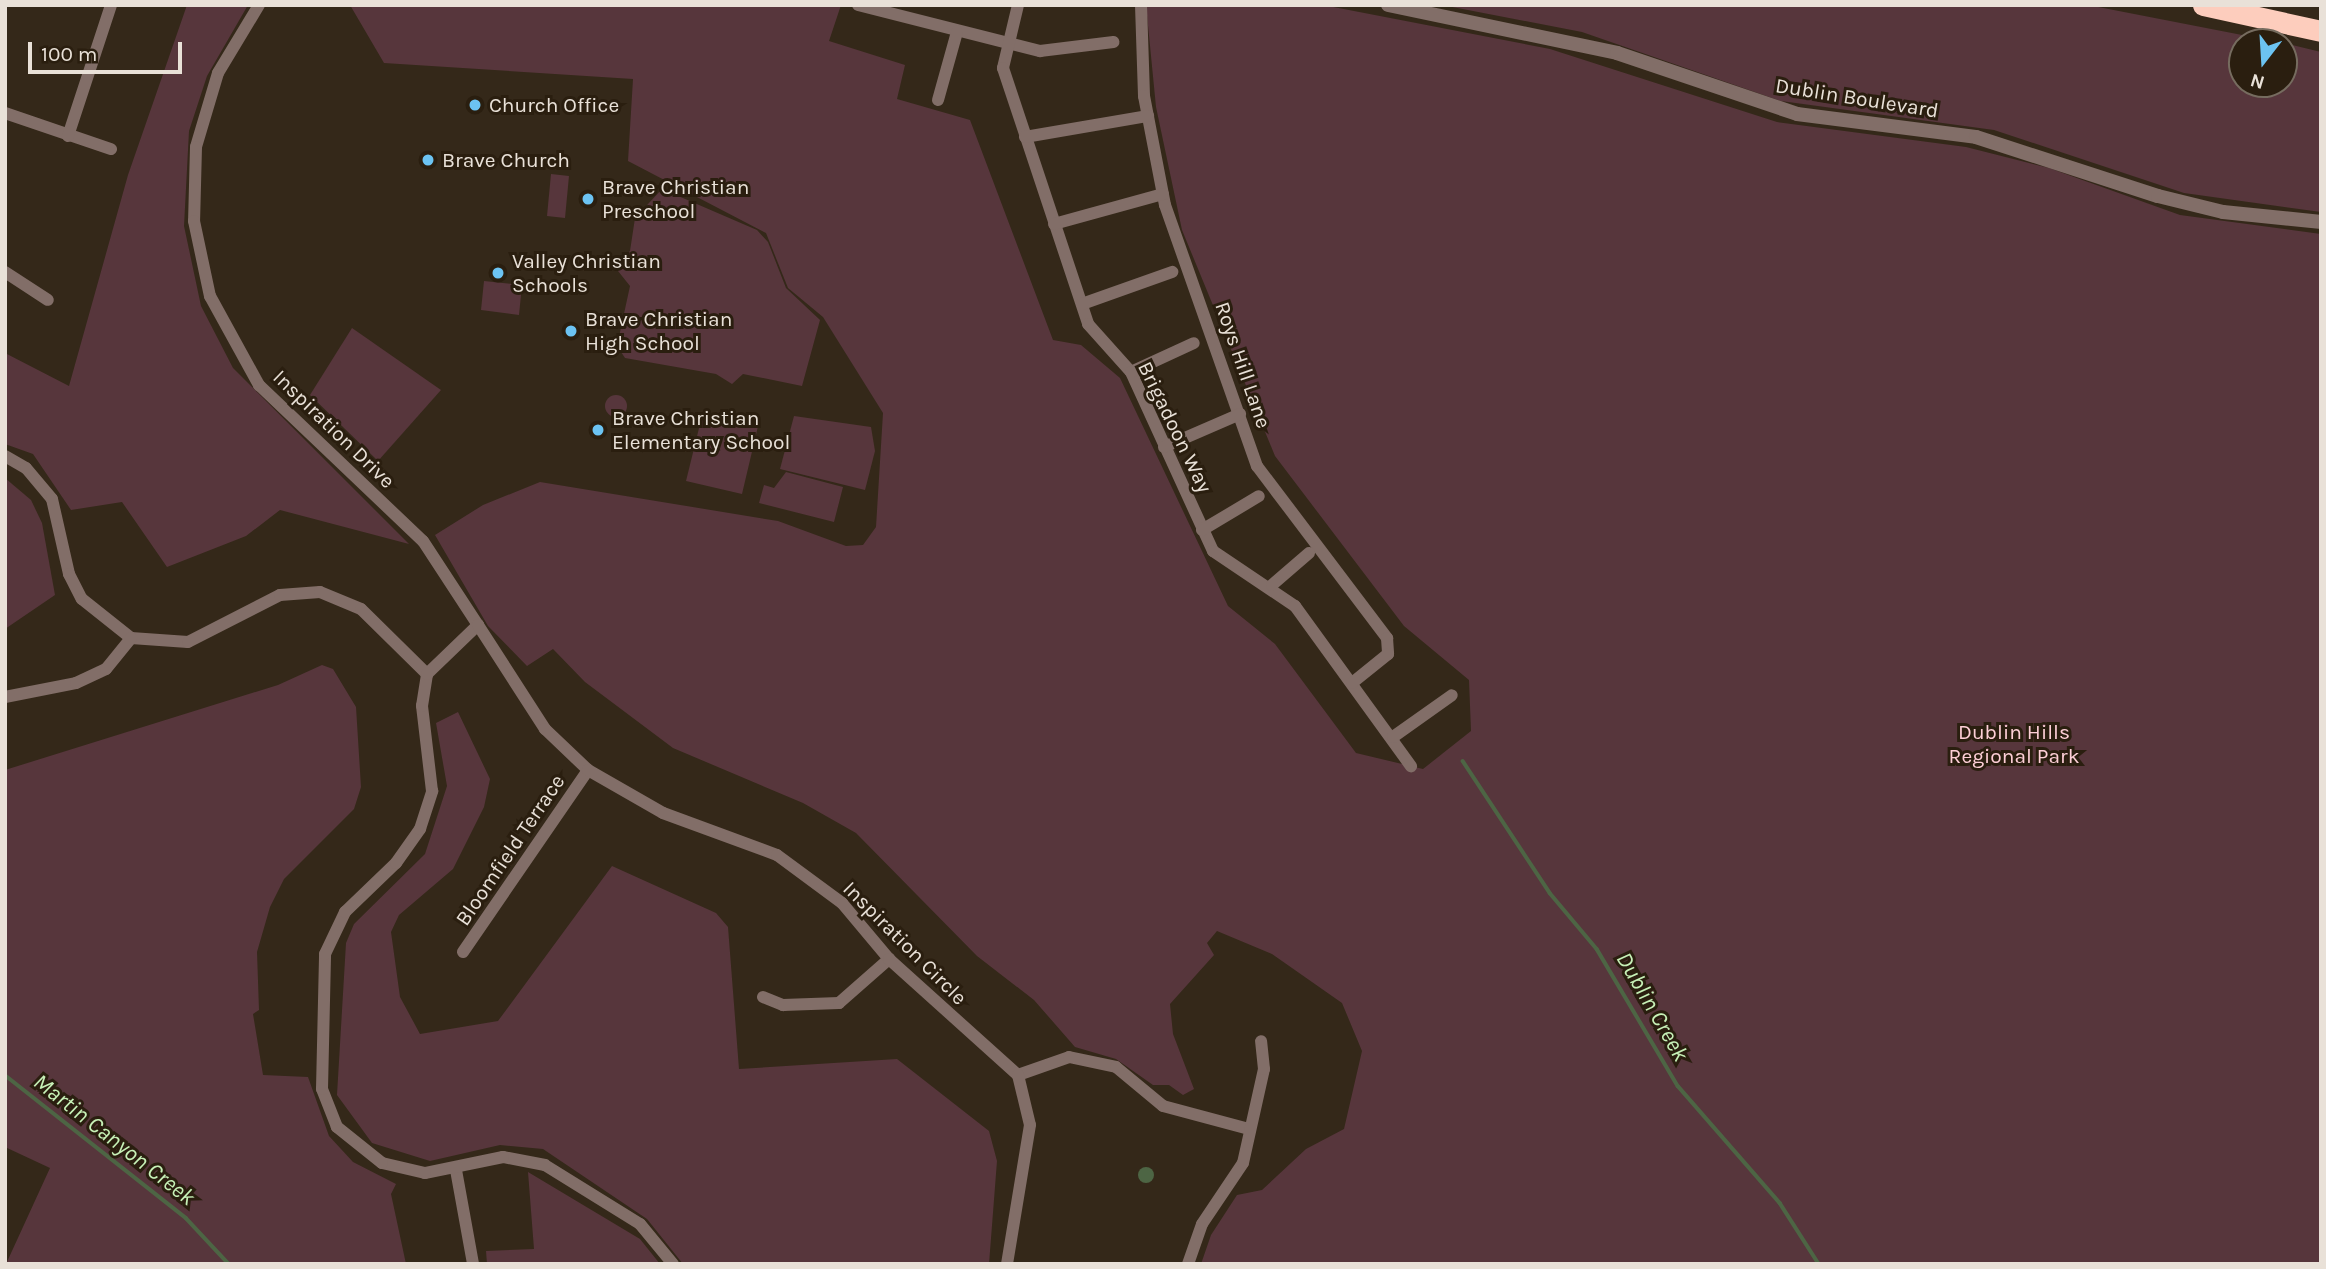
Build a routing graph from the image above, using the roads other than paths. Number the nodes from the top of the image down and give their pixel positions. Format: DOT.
graph roads {
  1 [pos="111,5"];
  2 [pos="259,5"];
  3 [pos="858,5"];
  4 [pos="1018,5"];
  5 [pos="1140,5"];
  6 [pos="1388,5"];
  7 [pos="2203,5"];
  8 [pos="2321,31"];
  9 [pos="957,32"];
  10 [pos="1114,42"];
  11 [pos="1008,47"];
  12 [pos="938,100"];
  13 [pos="5,113"];
  14 [pos="1148,116"];
  15 [pos="68,136"];
  16 [pos="1025,138"];
  17 [pos="111,149"];
  18 [pos="1163,194"];
  19 [pos="2321,222"];
  20 [pos="1054,224"];
  21 [pos="5,272"];
  22 [pos="1172,272"];
  23 [pos="48,300"];
  24 [pos="1082,304"];
  25 [pos="1194,342"];
  26 [pos="1131,372"];
  27 [pos="1240,415"];
  28 [pos="1164,447"];
  29 [pos="5,456"];
  30 [pos="1259,496"];
  31 [pos="1202,530"];
  32 [pos="1309,553"];
  33 [pos="1272,585"];
  34 [pos="478,625"];
  35 [pos="131,638"];
  36 [pos="427,674"];
  37 [pos="1352,683"];
  38 [pos="1452,695"];
  39 [pos="5,697"];
  40 [pos="1393,737"];
  41 [pos="1411,766"];
  42 [pos="588,770"];
  43 [pos="463,952"];
  44 [pos="889,959"];
  45 [pos="763,997"];
  46 [pos="1261,1041"];
  47 [pos="1018,1075"];
  48 [pos="1250,1129"];
  49 [pos="456,1170"];
  50 [pos="473,1264"];
  51 [pos="673,1264"];
  52 [pos="1007,1264"];
  53 [pos="1188,1264"];
  1 -- 15 [label="street"];
  2 -- 34 [label="street, Inspiration Drive"];
  3 -- 9 [label="street"];
  4 -- 11 [label="street, Brigadoon Way"];
  5 -- 14 [label="street, Roys Hill Lane"];
  6 -- 19 [label="street, Dublin Boulevard"];
  7 -- 8 [label="highway"];
  9 -- 11 [label="street"];
  9 -- 12 [label="street"];
  10 -- 11 [label="street"];
  11 -- 16 [label="street, Brigadoon Way"];
  13 -- 15 [label="street"];
  14 -- 16 [label="street"];
  14 -- 18 [label="street, Roys Hill Lane"];
  15 -- 17 [label="street"];
  16 -- 20 [label="street, Brigadoon Way"];
  18 -- 20 [label="street"];
  18 -- 27 [label="street, Roys Hill Lane"];
  20 -- 24 [label="street, Brigadoon Way"];
  21 -- 23 [label="street"];
  22 -- 24 [label="street"];
  24 -- 26 [label="street, Brigadoon Way"];
  25 -- 26 [label="street"];
  26 -- 28 [label="street, Brigadoon Way"];
  27 -- 28 [label="street"];
  27 -- 37 [label="street, Roys Hill Lane"];
  28 -- 31 [label="street, Brigadoon Way"];
  29 -- 35 [label="street"];
  30 -- 31 [label="street"];
  31 -- 33 [label="street, Brigadoon Way"];
  32 -- 33 [label="street"];
  33 -- 37 [label="street, Brigadoon Way"];
  34 -- 36 [label="street"];
  34 -- 42 [label="street, Inspiration Circle"];
  35 -- 36 [label="street"];
  35 -- 39 [label="street"];
  36 -- 49 [label="street"];
  37 -- 40 [label="street, Brigadoon Way"];
  38 -- 40 [label="street"];
  40 -- 41 [label="street, Brigadoon Way"];
  42 -- 43 [label="street, Bloomfield Terrace"];
  42 -- 44 [label="street, Inspiration Circle"];
  44 -- 45 [label="street"];
  44 -- 47 [label="street, Inspiration Circle"];
  46 -- 48 [label="street"];
  47 -- 48 [label="street"];
  47 -- 52 [label="street"];
  48 -- 53 [label="street"];
  49 -- 50 [label="street"];
  49 -- 51 [label="street"];
}
